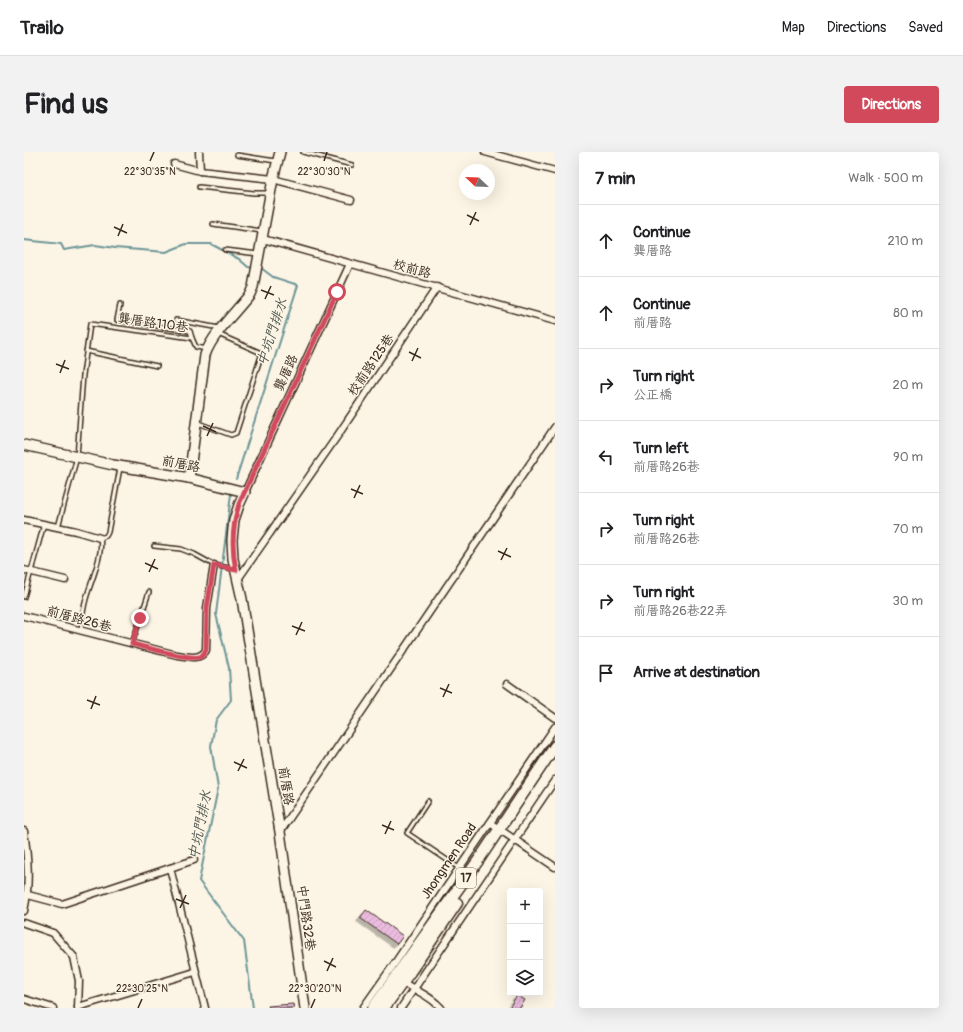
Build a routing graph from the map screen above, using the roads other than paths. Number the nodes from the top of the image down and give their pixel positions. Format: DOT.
graph roads {
  1 [pos="199,152"];
  2 [pos="280,152"];
  3 [pos="303,152"];
  4 [pos="485,152"];
  5 [pos="237,155"];
  6 [pos="278,161"];
  7 [pos="174,164"];
  8 [pos="352,165"];
  9 [pos="200,171"];
  10 [pos="555,171"];
  11 [pos="274,179"];
  12 [pos="199,187"];
  13 [pos="271,193"];
  14 [pos="351,200"];
  15 [pos="214,224"];
  16 [pos="264,235"];
  17 [pos="225,250"];
  18 [pos="260,255"];
  19 [pos="350,264"];
  20 [pos="437,287"];
  21 [pos="120,305"];
  22 [pos="176,320"];
  23 [pos="555,322"];
  24 [pos="218,331"];
  25 [pos="192,338"];
  26 [pos="207,349"];
  27 [pos="86,351"];
  28 [pos="157,366"];
  29 [pos="196,422"];
  30 [pos="555,427"];
  31 [pos="24,445"];
  32 [pos="77,457"];
  33 [pos="120,466"];
  34 [pos="189,478"];
  35 [pos="245,492"];
  36 [pos="24,520"];
  37 [pos="44,524"];
  38 [pos="58,527"];
  39 [pos="100,538"];
  40 [pos="154,546"];
  41 [pos="216,565"];
  42 [pos="24,570"];
  43 [pos="31,572"];
  44 [pos="237,574"];
  45 [pos="65,580"];
  46 [pos="149,592"];
  47 [pos="24,598"];
  48 [pos="24,616"];
  49 [pos="81,630"];
  50 [pos="132,644"];
  51 [pos="507,684"];
  52 [pos="555,718"];
  53 [pos="555,727"];
  54 [pos="555,746"];
  55 [pos="540,749"];
  56 [pos="553,757"];
  57 [pos="555,780"];
  58 [pos="428,801"];
  59 [pos="490,823"];
  60 [pos="24,831"];
  61 [pos="502,831"];
  62 [pos="280,832"];
  63 [pos="514,839"];
  64 [pos="194,860"];
  65 [pos="555,867"];
  66 [pos="170,868"];
  67 [pos="459,868"];
  68 [pos="28,895"];
  69 [pos="24,911"];
  70 [pos="24,923"];
  71 [pos="195,972"];
  72 [pos="395,977"];
  73 [pos="413,990"];
  74 [pos="24,999"];
  75 [pos="53,1008"];
  76 [pos="78,1008"];
  77 [pos="205,1008"];
  78 [pos="305,1008"];
  79 [pos="363,1008"];
  80 [pos="373,1008"];
  81 [pos="384,1008"];
  82 [pos="401,1008"];
  83 [pos="441,1008"];
  1 -- 9 [label="street"];
  2 -- 6 [label="street"];
  3 -- 8 [label="lane"];
  4 -- 10 [label="street"];
  5 -- 6 [label="lane"];
  6 -- 11 [label="street"];
  7 -- 9 [label="street"];
  9 -- 11 [label="street"];
  11 -- 13 [label="street"];
  11 -- 14 [label="street"];
  12 -- 13 [label="lane"];
  13 -- 16 [label="street"];
  15 -- 16 [label="lane"];
  16 -- 18 [label="street"];
  16 -- 19 [label="street, 校前路"];
  17 -- 18 [label="lane"];
  18 -- 24 [label="street"];
  19 -- 20 [label="street, 校前路"];
  19 -- 35 [label="street, 龔厝路"];
  20 -- 23 [label="street, 校前路"];
  20 -- 44 [label="street, 校前路125巷"];
  21 -- 25 [label="lane"];
  22 -- 24 [label="lane"];
  24 -- 26 [label="street"];
  24 -- 29 [label="lane"];
  25 -- 26 [label="lane, 龔厝路110巷"];
  25 -- 27 [label="lane, 龔厝路110巷"];
  26 -- 29 [label="street"];
  27 -- 28 [label="lane"];
  27 -- 32 [label="lane"];
  29 -- 34 [label="street"];
  30 -- 62 [label="street"];
  31 -- 32 [label="street, 前厝路"];
  32 -- 33 [label="street, 前厝路"];
  32 -- 38 [label="lane"];
  33 -- 34 [label="street, 前厝路"];
  33 -- 39 [label="lane"];
  34 -- 35 [label="street, 前厝路"];
  35 -- 44 [label="street, 前厝路"];
  36 -- 37 [label="street"];
  37 -- 38 [label="street"];
  37 -- 43 [label="lane"];
  38 -- 39 [label="street"];
  39 -- 49 [label="lane"];
  40 -- 41 [label="lane"];
  41 -- 44 [label="lane"];
  41 -- 50 [label="street, 前厝路26巷"];
  42 -- 43 [label="street"];
  43 -- 45 [label="street"];
  43 -- 47 [label="lane"];
  44 -- 62 [label="street, 前厝路"];
  46 -- 50 [label="lane"];
  48 -- 49 [label="street, 前厝路26巷"];
  49 -- 50 [label="street, 前厝路26巷"];
  51 -- 52 [label="street"];
  53 -- 55 [label="street, Jhongmen Road"];
  54 -- 56 [label="main road, Jhongmen Road / 17"];
  55 -- 56 [label="street"];
  55 -- 59 [label="street, Jhongmen Road"];
  56 -- 61 [label="main road, Jhongmen Road / 17"];
  57 -- 63 [label="street"];
  58 -- 67 [label="lane"];
  59 -- 61 [label="street"];
  59 -- 67 [label="street, Jhongmen Road"];
  60 -- 68 [label="street"];
  61 -- 63 [label="street"];
  61 -- 72 [label="main road, Jhongmen Road / 17"];
  62 -- 78 [label="street, 中門路32巷"];
  63 -- 65 [label="street"];
  63 -- 73 [label="street"];
  64 -- 66 [label="street"];
  66 -- 68 [label="street"];
  66 -- 71 [label="street"];
  67 -- 72 [label="street, Jhongmen Road"];
  68 -- 69 [label="street"];
  70 -- 76 [label="street"];
  71 -- 76 [label="street"];
  71 -- 77 [label="street"];
  72 -- 73 [label="street"];
  72 -- 79 [label="street, Jhongmen Road"];
  72 -- 80 [label="main road, Jhongmen Road / 17"];
  72 -- 81 [label="main road, Jhongmen Road / 17"];
  73 -- 82 [label="street"];
  73 -- 83 [label="street"];
  74 -- 75 [label="street"];
}
